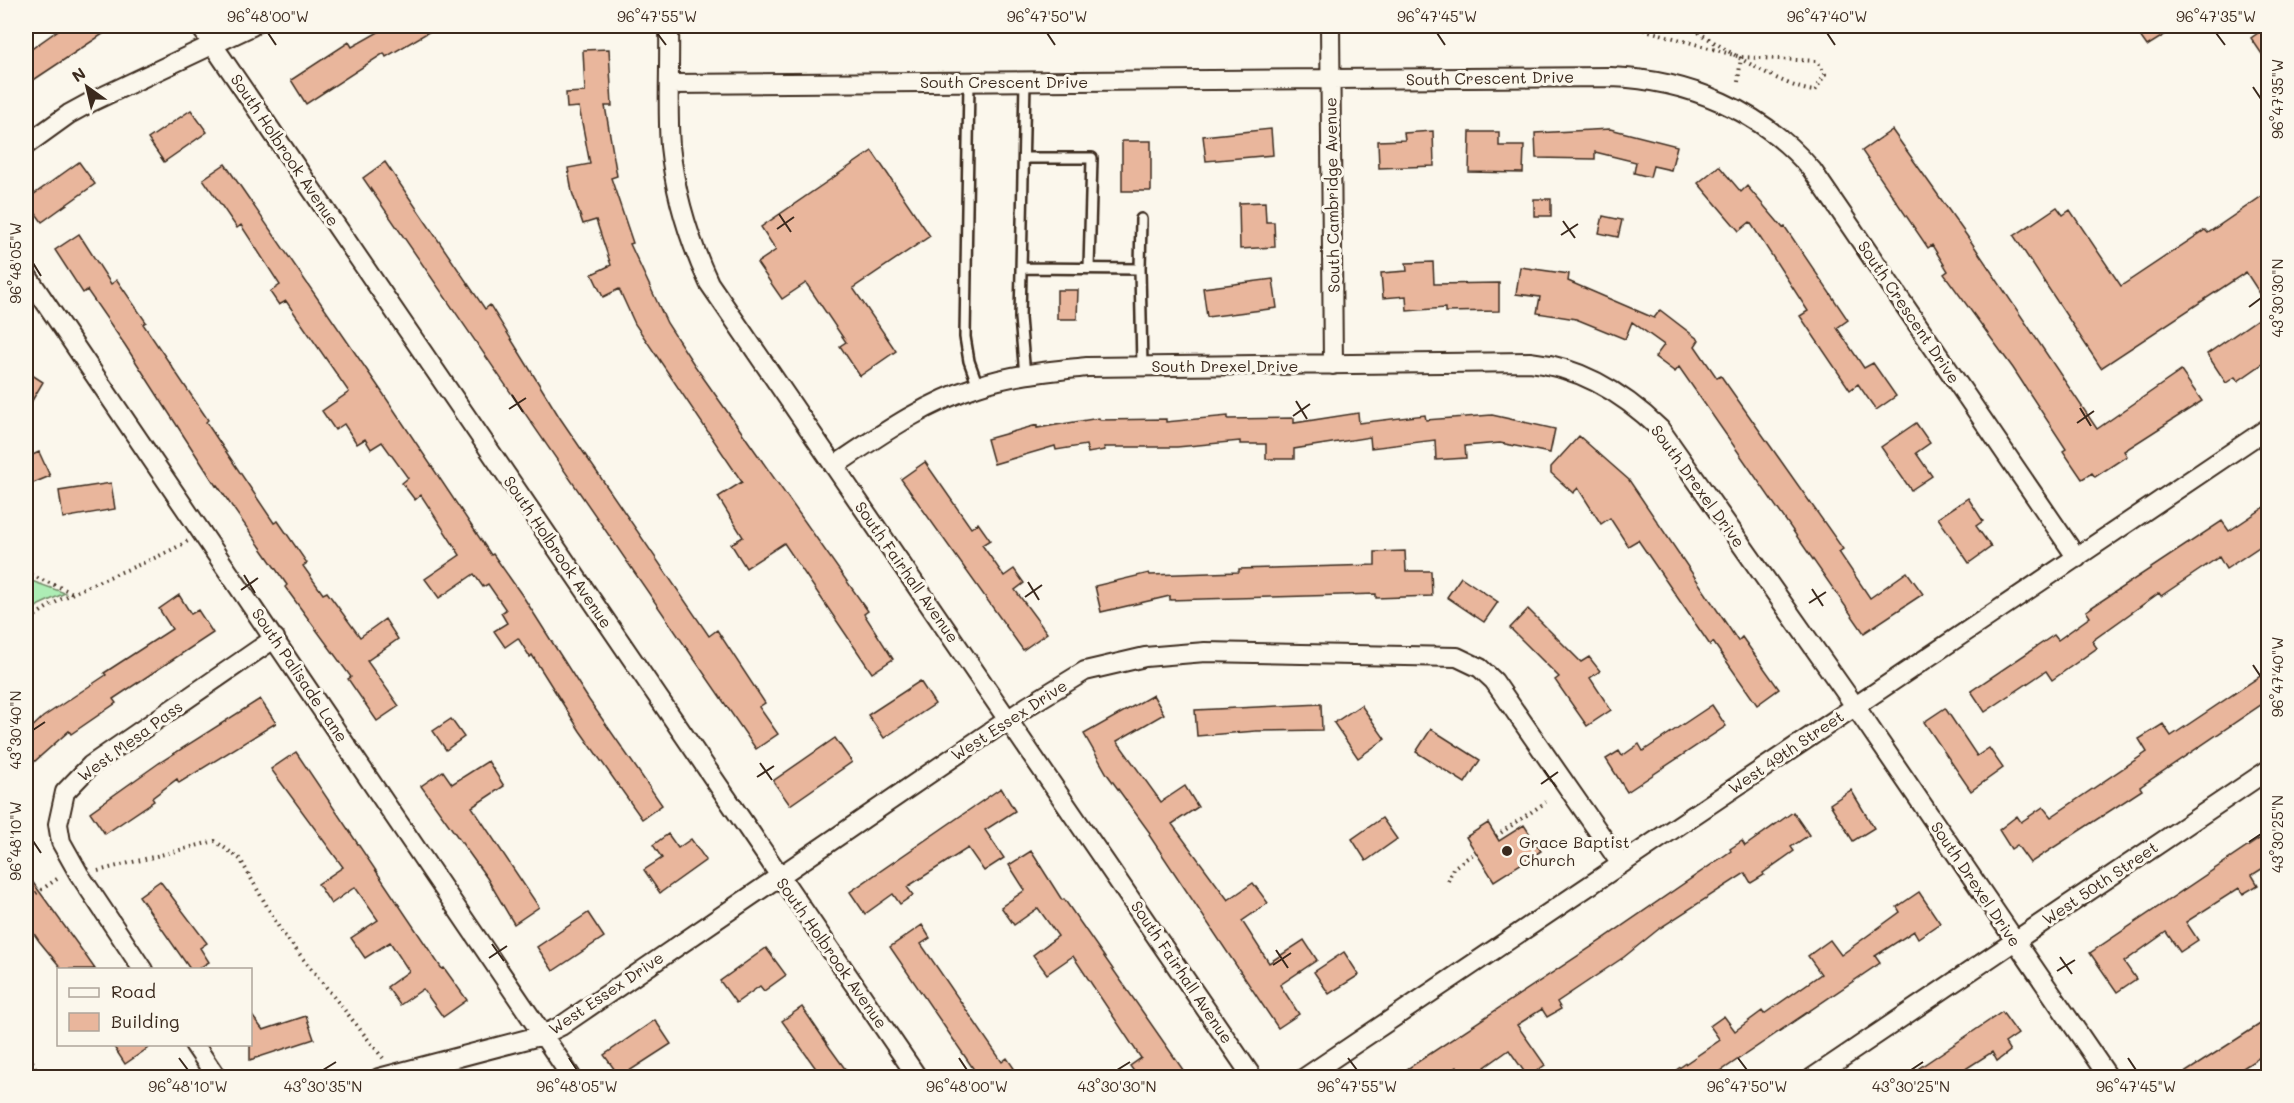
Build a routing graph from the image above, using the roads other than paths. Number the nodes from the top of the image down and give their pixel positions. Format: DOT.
graph roads {
  1 [pos="200,26"];
  2 [pos="252,26"];
  3 [pos="669,26"];
  4 [pos="1330,26"];
  5 [pos="213,45"];
  6 [pos="1330,80"];
  7 [pos="969,82"];
  8 [pos="1025,82"];
  9 [pos="670,84"];
  10 [pos="26,145"];
  11 [pos="1024,158"];
  12 [pos="1141,219"];
  13 [pos="1021,268"];
  14 [pos="1089,268"];
  15 [pos="1140,268"];
  16 [pos="26,274"];
  17 [pos="1333,365"];
  18 [pos="1142,366"];
  19 [pos="1025,375"];
  20 [pos="978,386"];
  21 [pos="2268,428"];
  22 [pos="834,466"];
  23 [pos="2077,558"];
  24 [pos="275,638"];
  25 [pos="1855,705"];
  26 [pos="1009,719"];
  27 [pos="2268,770"];
  28 [pos="1621,864"];
  29 [pos="779,875"];
  30 [pos="2015,940"];
  31 [pos="142,968"];
  32 [pos="543,1035"];
  33 [pos="195,1046"];
  34 [pos="217,1077"];
  35 [pos="379,1077"];
  36 [pos="572,1077"];
  37 [pos="918,1077"];
  38 [pos="1254,1077"];
  39 [pos="1304,1077"];
  40 [pos="1812,1077"];
  41 [pos="2109,1077"];
  1 -- 5 [label="street, South Holbrook Avenue"];
  2 -- 5 [label="street"];
  3 -- 9 [label="street, South Fairhall Avenue"];
  4 -- 6 [label="street, South Cambridge Avenue"];
  5 -- 10 [label="street"];
  5 -- 29 [label="street, South Holbrook Avenue"];
  6 -- 8 [label="street, South Crescent Drive"];
  6 -- 17 [label="street, South Cambridge Avenue"];
  6 -- 23 [label="street, South Crescent Drive"];
  7 -- 8 [label="street, South Crescent Drive"];
  7 -- 9 [label="street, South Crescent Drive"];
  7 -- 20 [label="lane"];
  8 -- 11 [label="lane"];
  9 -- 22 [label="street, South Fairhall Avenue"];
  11 -- 13 [label="lane"];
  11 -- 14 [label="lane"];
  12 -- 15 [label="lane"];
  13 -- 14 [label="lane"];
  13 -- 19 [label="lane"];
  14 -- 15 [label="lane"];
  15 -- 18 [label="lane"];
  16 -- 24 [label="street, South Palisade Lane"];
  17 -- 18 [label="street, South Drexel Drive"];
  17 -- 25 [label="street, South Drexel Drive"];
  18 -- 19 [label="street, South Drexel Drive"];
  19 -- 20 [label="street, South Drexel Drive"];
  20 -- 22 [label="street, South Drexel Drive"];
  21 -- 23 [label="street, West 49th Street"];
  22 -- 26 [label="street, South Fairhall Avenue"];
  23 -- 25 [label="street, West 49th Street"];
  24 -- 31 [label="street, West Mesa Pass"];
  24 -- 32 [label="street, South Palisade Lane"];
  25 -- 28 [label="street, West 49th Street"];
  25 -- 30 [label="street, South Drexel Drive"];
  26 -- 28 [label="street, West Essex Drive"];
  26 -- 29 [label="street, West Essex Drive"];
  26 -- 38 [label="street, South Fairhall Avenue"];
  27 -- 30 [label="street, West 50th Street"];
  28 -- 39 [label="street, West 49th Street"];
  29 -- 32 [label="street, West Essex Drive"];
  29 -- 37 [label="street, South Holbrook Avenue"];
  30 -- 40 [label="street, West 50th Street"];
  30 -- 41 [label="street, South Drexel Drive"];
  32 -- 35 [label="street, West Essex Drive"];
  32 -- 36 [label="street, South Palisade Lane"];
  33 -- 34 [label="street"];
}
